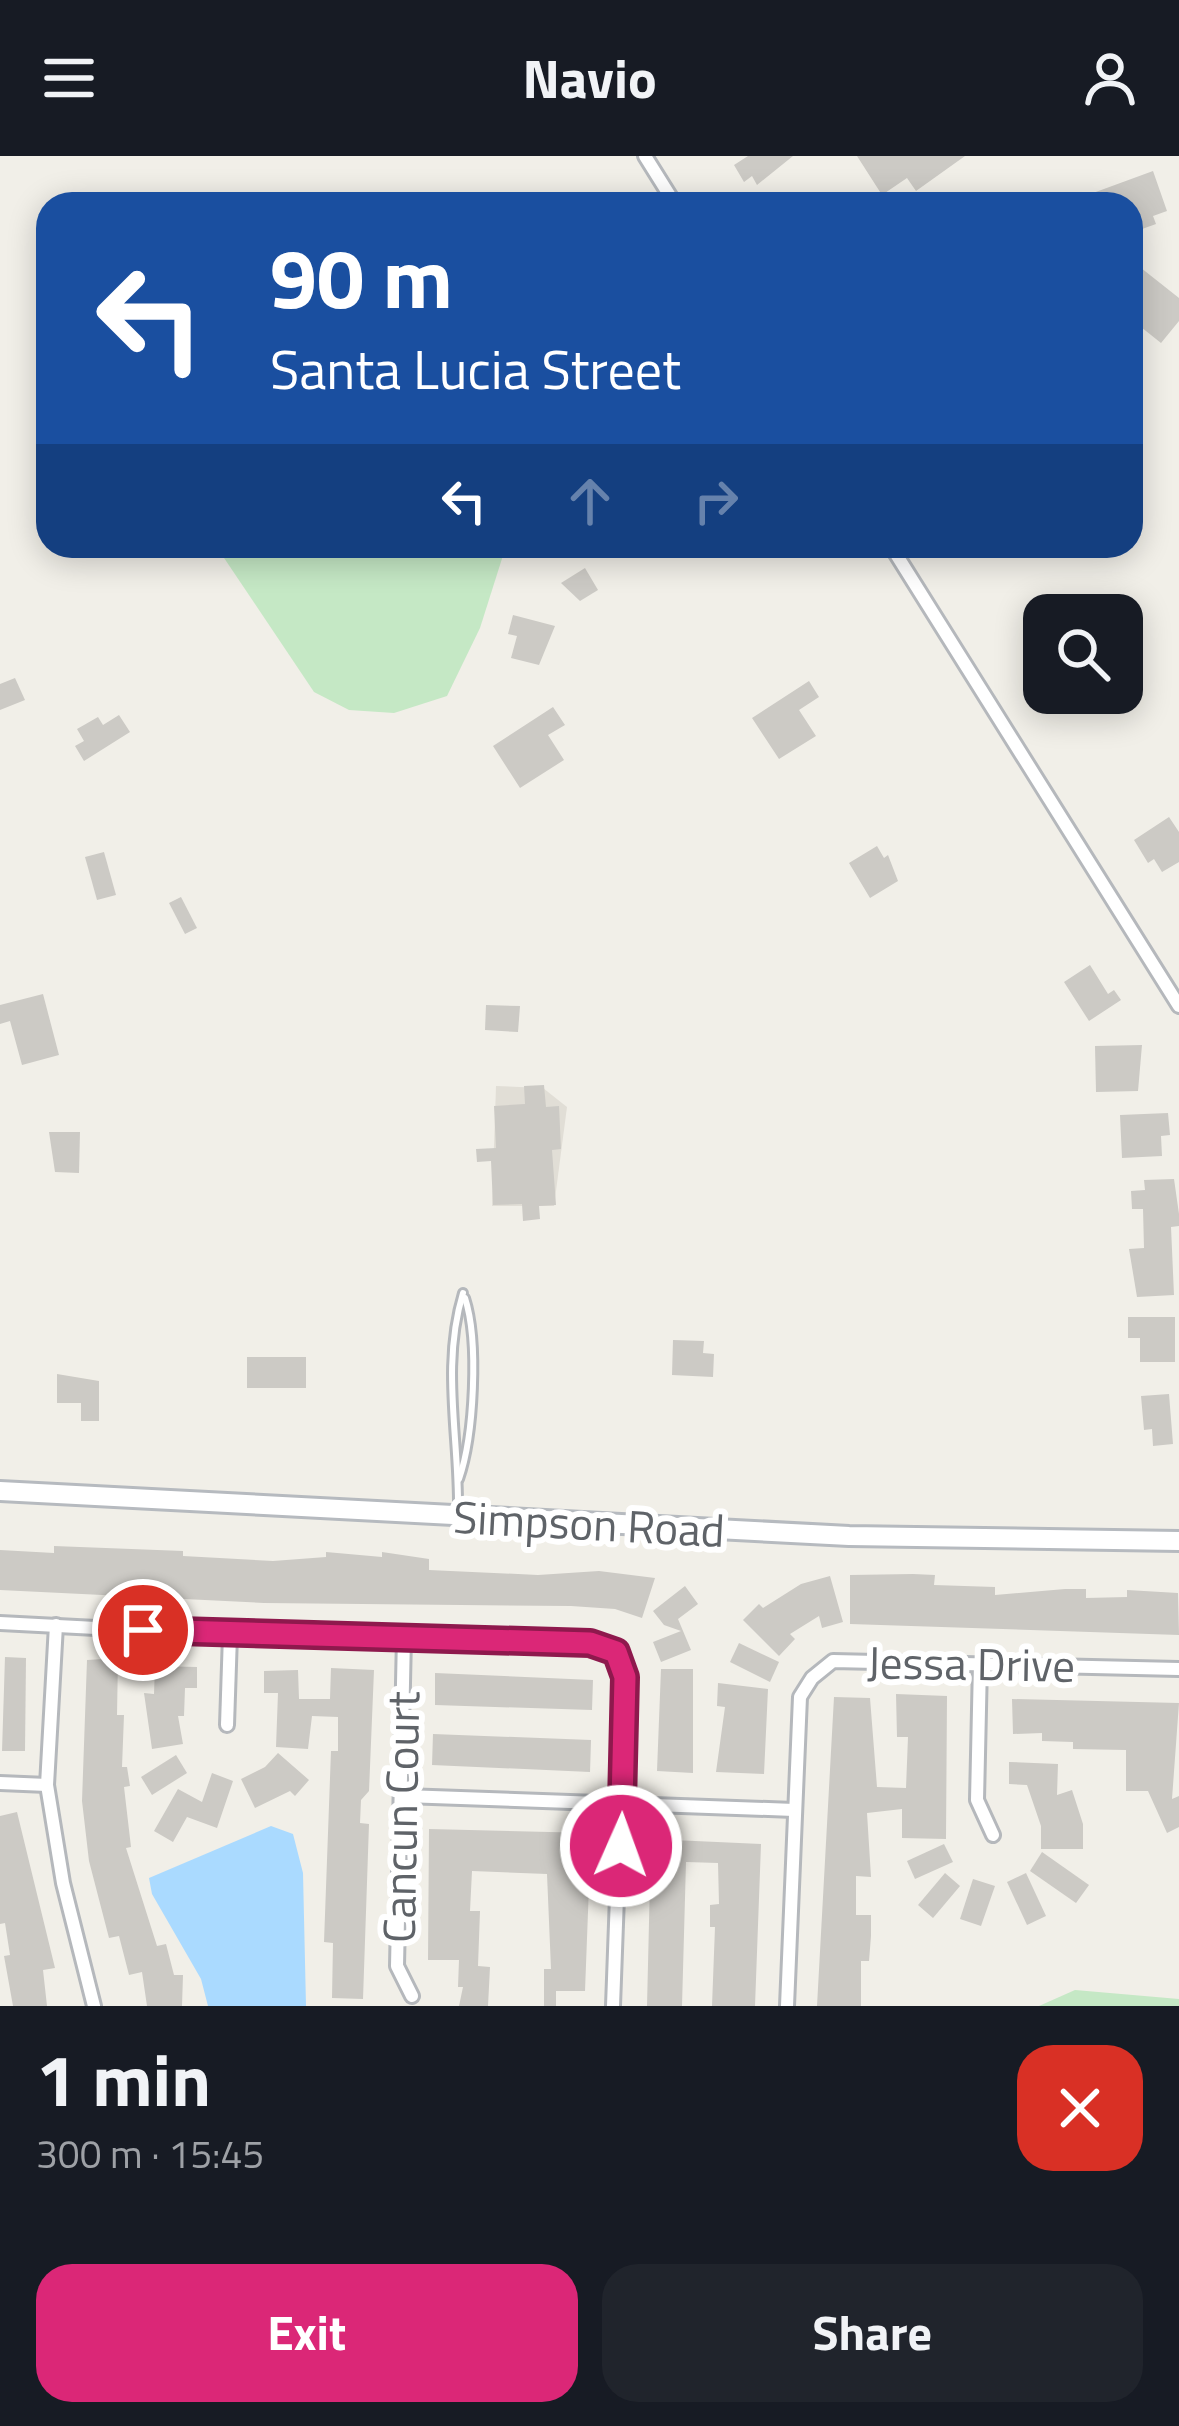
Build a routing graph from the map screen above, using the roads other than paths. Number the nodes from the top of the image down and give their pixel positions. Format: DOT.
graph roads {
  1 [pos="645,156"];
  2 [pos="668,192"];
  3 [pos="899,558"];
  4 [pos="1179,1006"];
  5 [pos="458,1483"];
  6 [pos="0,1491"];
  7 [pos="458,1519"];
  8 [pos="1179,1540"];
  9 [pos="0,1623"];
  10 [pos="56,1625"];
  11 [pos="230,1635"];
  12 [pos="404,1636"];
  13 [pos="980,1664"];
  14 [pos="1179,1669"];
  15 [pos="227,1725"];
  16 [pos="0,1783"];
  17 [pos="47,1785"];
  18 [pos="404,1796"];
  19 [pos="623,1806"];
  20 [pos="794,1810"];
  21 [pos="993,1835"];
  22 [pos="412,1996"];
  23 [pos="94,2006"];
  24 [pos="613,2006"];
  25 [pos="787,2006"];
  1 -- 2 [label="street"];
  3 -- 4 [label="street"];
  5 -- 5 [label="lane"];
  5 -- 7 [label="lane"];
  6 -- 7 [label="main road, Simpson Road"];
  7 -- 8 [label="main road, Simpson Road"];
  9 -- 10 [label="street"];
  10 -- 11 [label="street"];
  10 -- 17 [label="street"];
  11 -- 12 [label="street"];
  11 -- 15 [label="street"];
  12 -- 18 [label="street, Cancun Court"];
  12 -- 19 [label="street"];
  13 -- 14 [label="street, Jessa Drive"];
  13 -- 20 [label="street, Jessa Drive"];
  13 -- 21 [label="street"];
  16 -- 17 [label="street"];
  17 -- 23 [label="street"];
  18 -- 19 [label="street"];
  18 -- 22 [label="street, Cancun Court"];
  19 -- 20 [label="street"];
  19 -- 24 [label="street"];
  20 -- 25 [label="street, Jessa Drive"];
}
